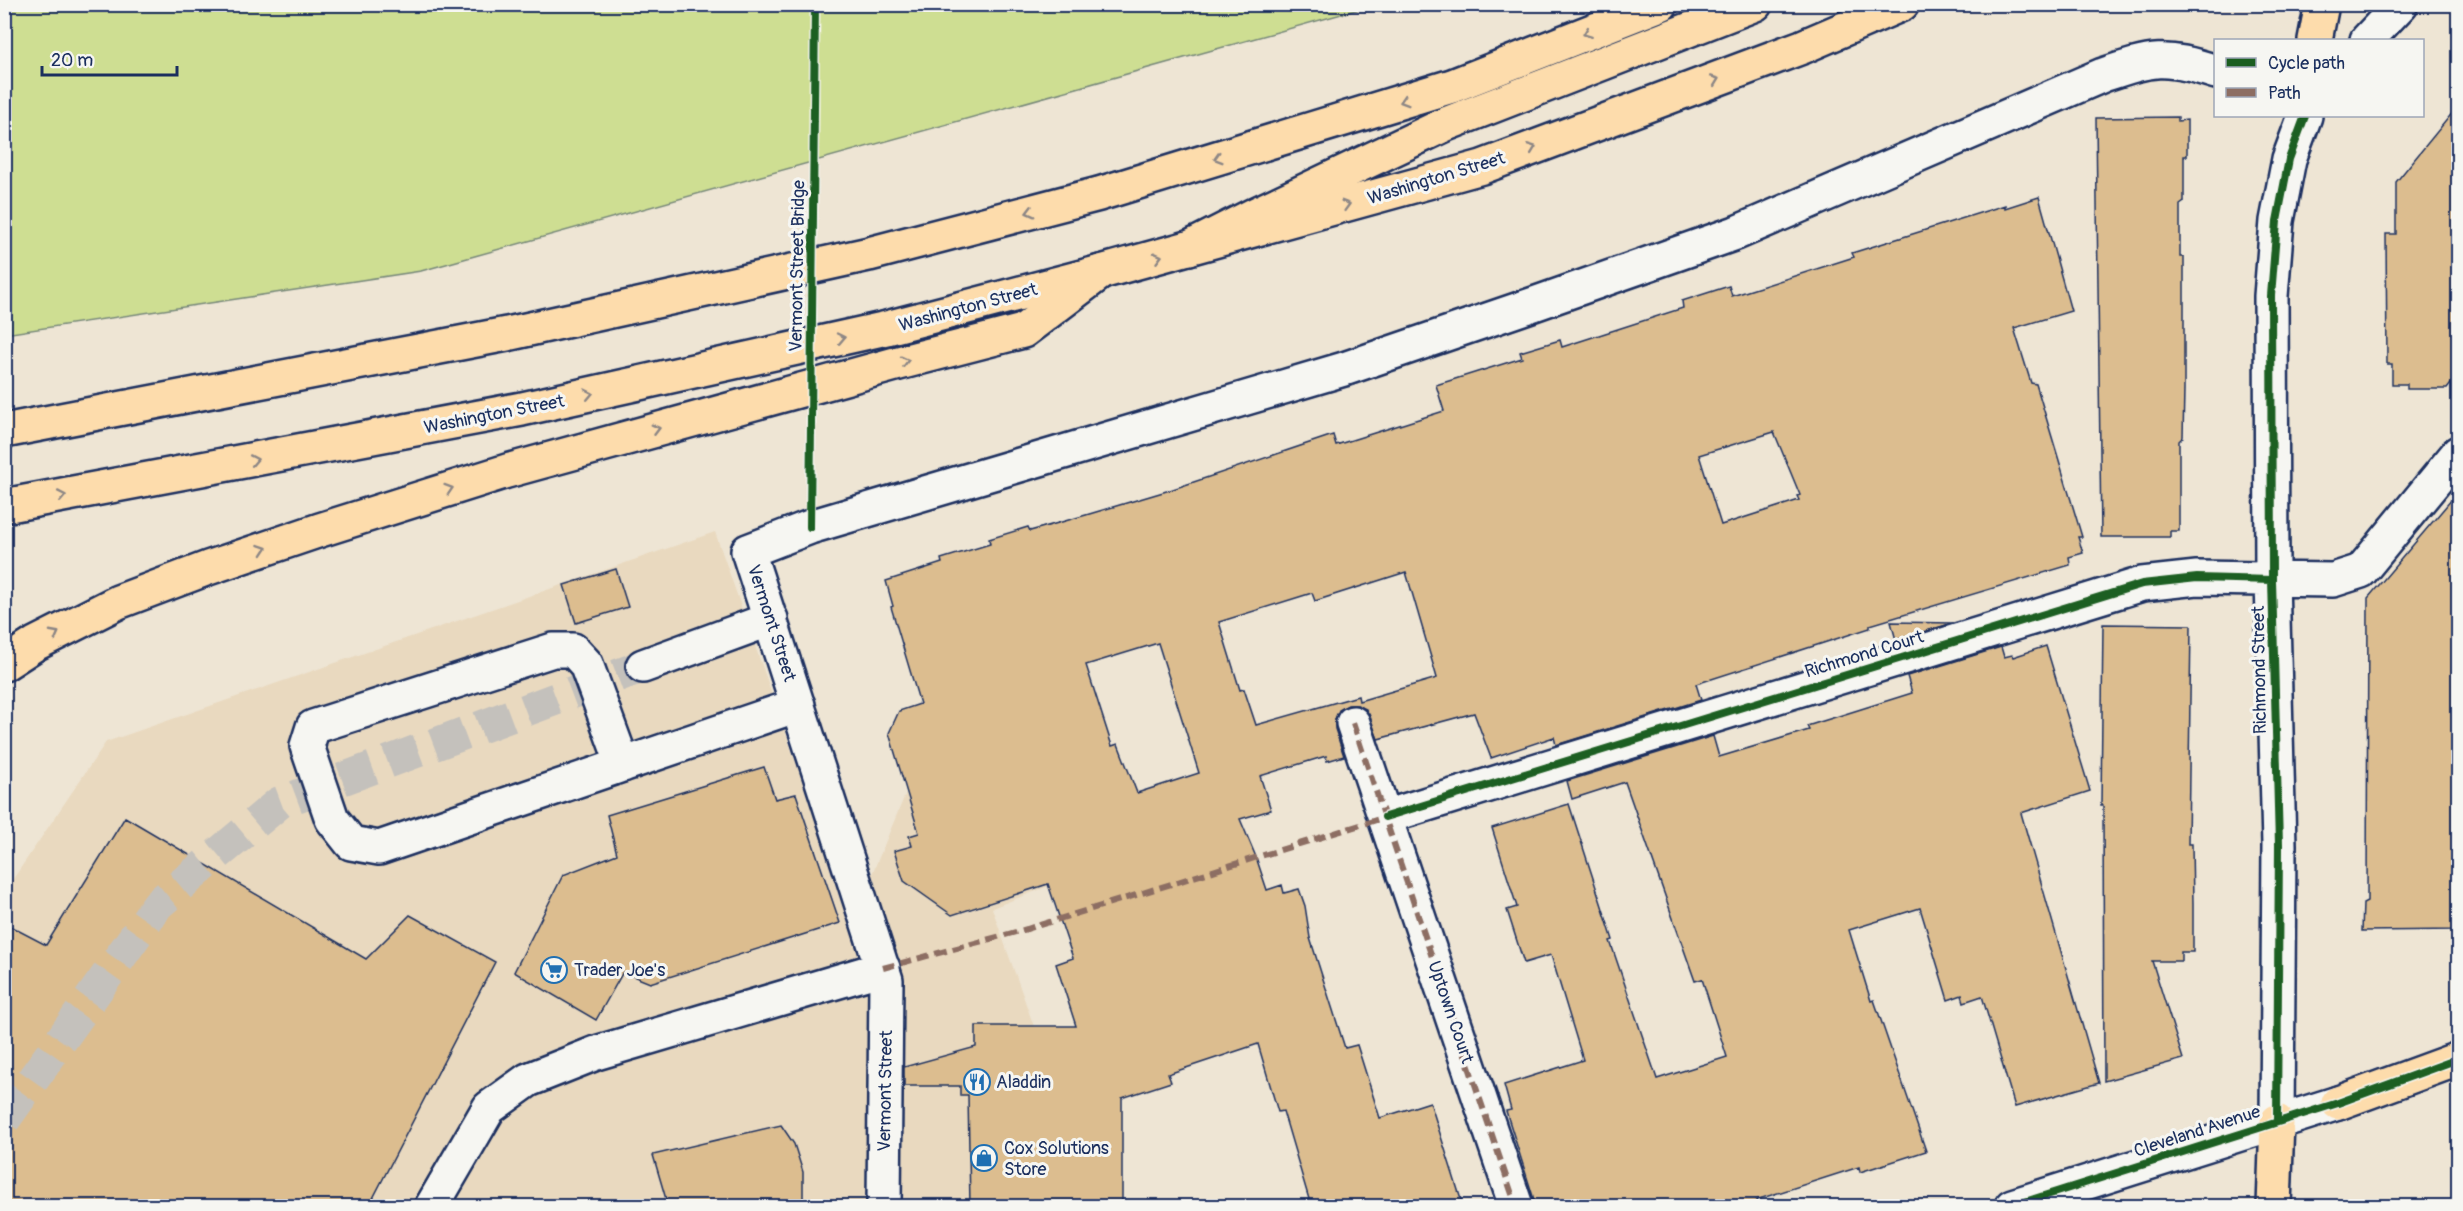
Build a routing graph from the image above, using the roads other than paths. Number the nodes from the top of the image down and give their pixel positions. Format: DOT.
graph roads {
  1 [pos="1661,4"];
  2 [pos="1755,4"];
  3 [pos="1902,4"];
  4 [pos="2322,4"];
  5 [pos="2401,4"];
  6 [pos="2316,39"];
  7 [pos="2368,39"];
  8 [pos="2214,71"];
  9 [pos="2305,117"];
  10 [pos="1189,248"];
  11 [pos="1101,272"];
  12 [pos="4,431"];
  13 [pos="2458,453"];
  14 [pos="4,506"];
  15 [pos="2272,580"];
  16 [pos="771,619"];
  17 [pos="4,664"];
  18 [pos="643,666"];
  19 [pos="798,705"];
  20 [pos="1353,723"];
  21 [pos="623,765"];
  22 [pos="1385,817"];
  23 [pos="883,968"];
  24 [pos="2458,1059"];
  25 [pos="2338,1103"];
  26 [pos="2277,1121"];
  27 [pos="432,1206"];
  28 [pos="884,1206"];
  29 [pos="1516,1206"];
  30 [pos="2012,1206"];
  31 [pos="2274,1206"];
  1 -- 12 [label="main road, one-way"];
  2 -- 10 [label="main road"];
  10 -- 3 [label="main road, Washington Street, one-way"];
  4 -- 6 [label="main road"];
  5 -- 7 [label="street"];
  8 -- 16 [label="street, Vermont Street"];
  9 -- 15 [label="street, Richmond Street"];
  11 -- 10 [label="main road, Washington Street, one-way"];
  14 -- 11 [label="main road, Washington Street, one-way"];
  17 -- 11 [label="main road, one-way"];
  13 -- 15 [label="street, Richmond Court"];
  15 -- 22 [label="street, Richmond Court"];
  15 -- 26 [label="street, Richmond Street"];
  16 -- 18 [label="street"];
  16 -- 19 [label="street, Vermont Street"];
  19 -- 21 [label="street"];
  19 -- 23 [label="street, Vermont Street"];
  20 -- 22 [label="street, Uptown Court"];
  21 -- 21 [label="street"];
  22 -- 29 [label="street, Uptown Court"];
  23 -- 27 [label="street"];
  23 -- 28 [label="street, Vermont Street"];
  24 -- 25 [label="main road, Cleveland Avenue"];
  25 -- 26 [label="street, Cleveland Avenue"];
  26 -- 30 [label="street, Cleveland Avenue"];
  26 -- 31 [label="main road, Richmond Street"];
}
